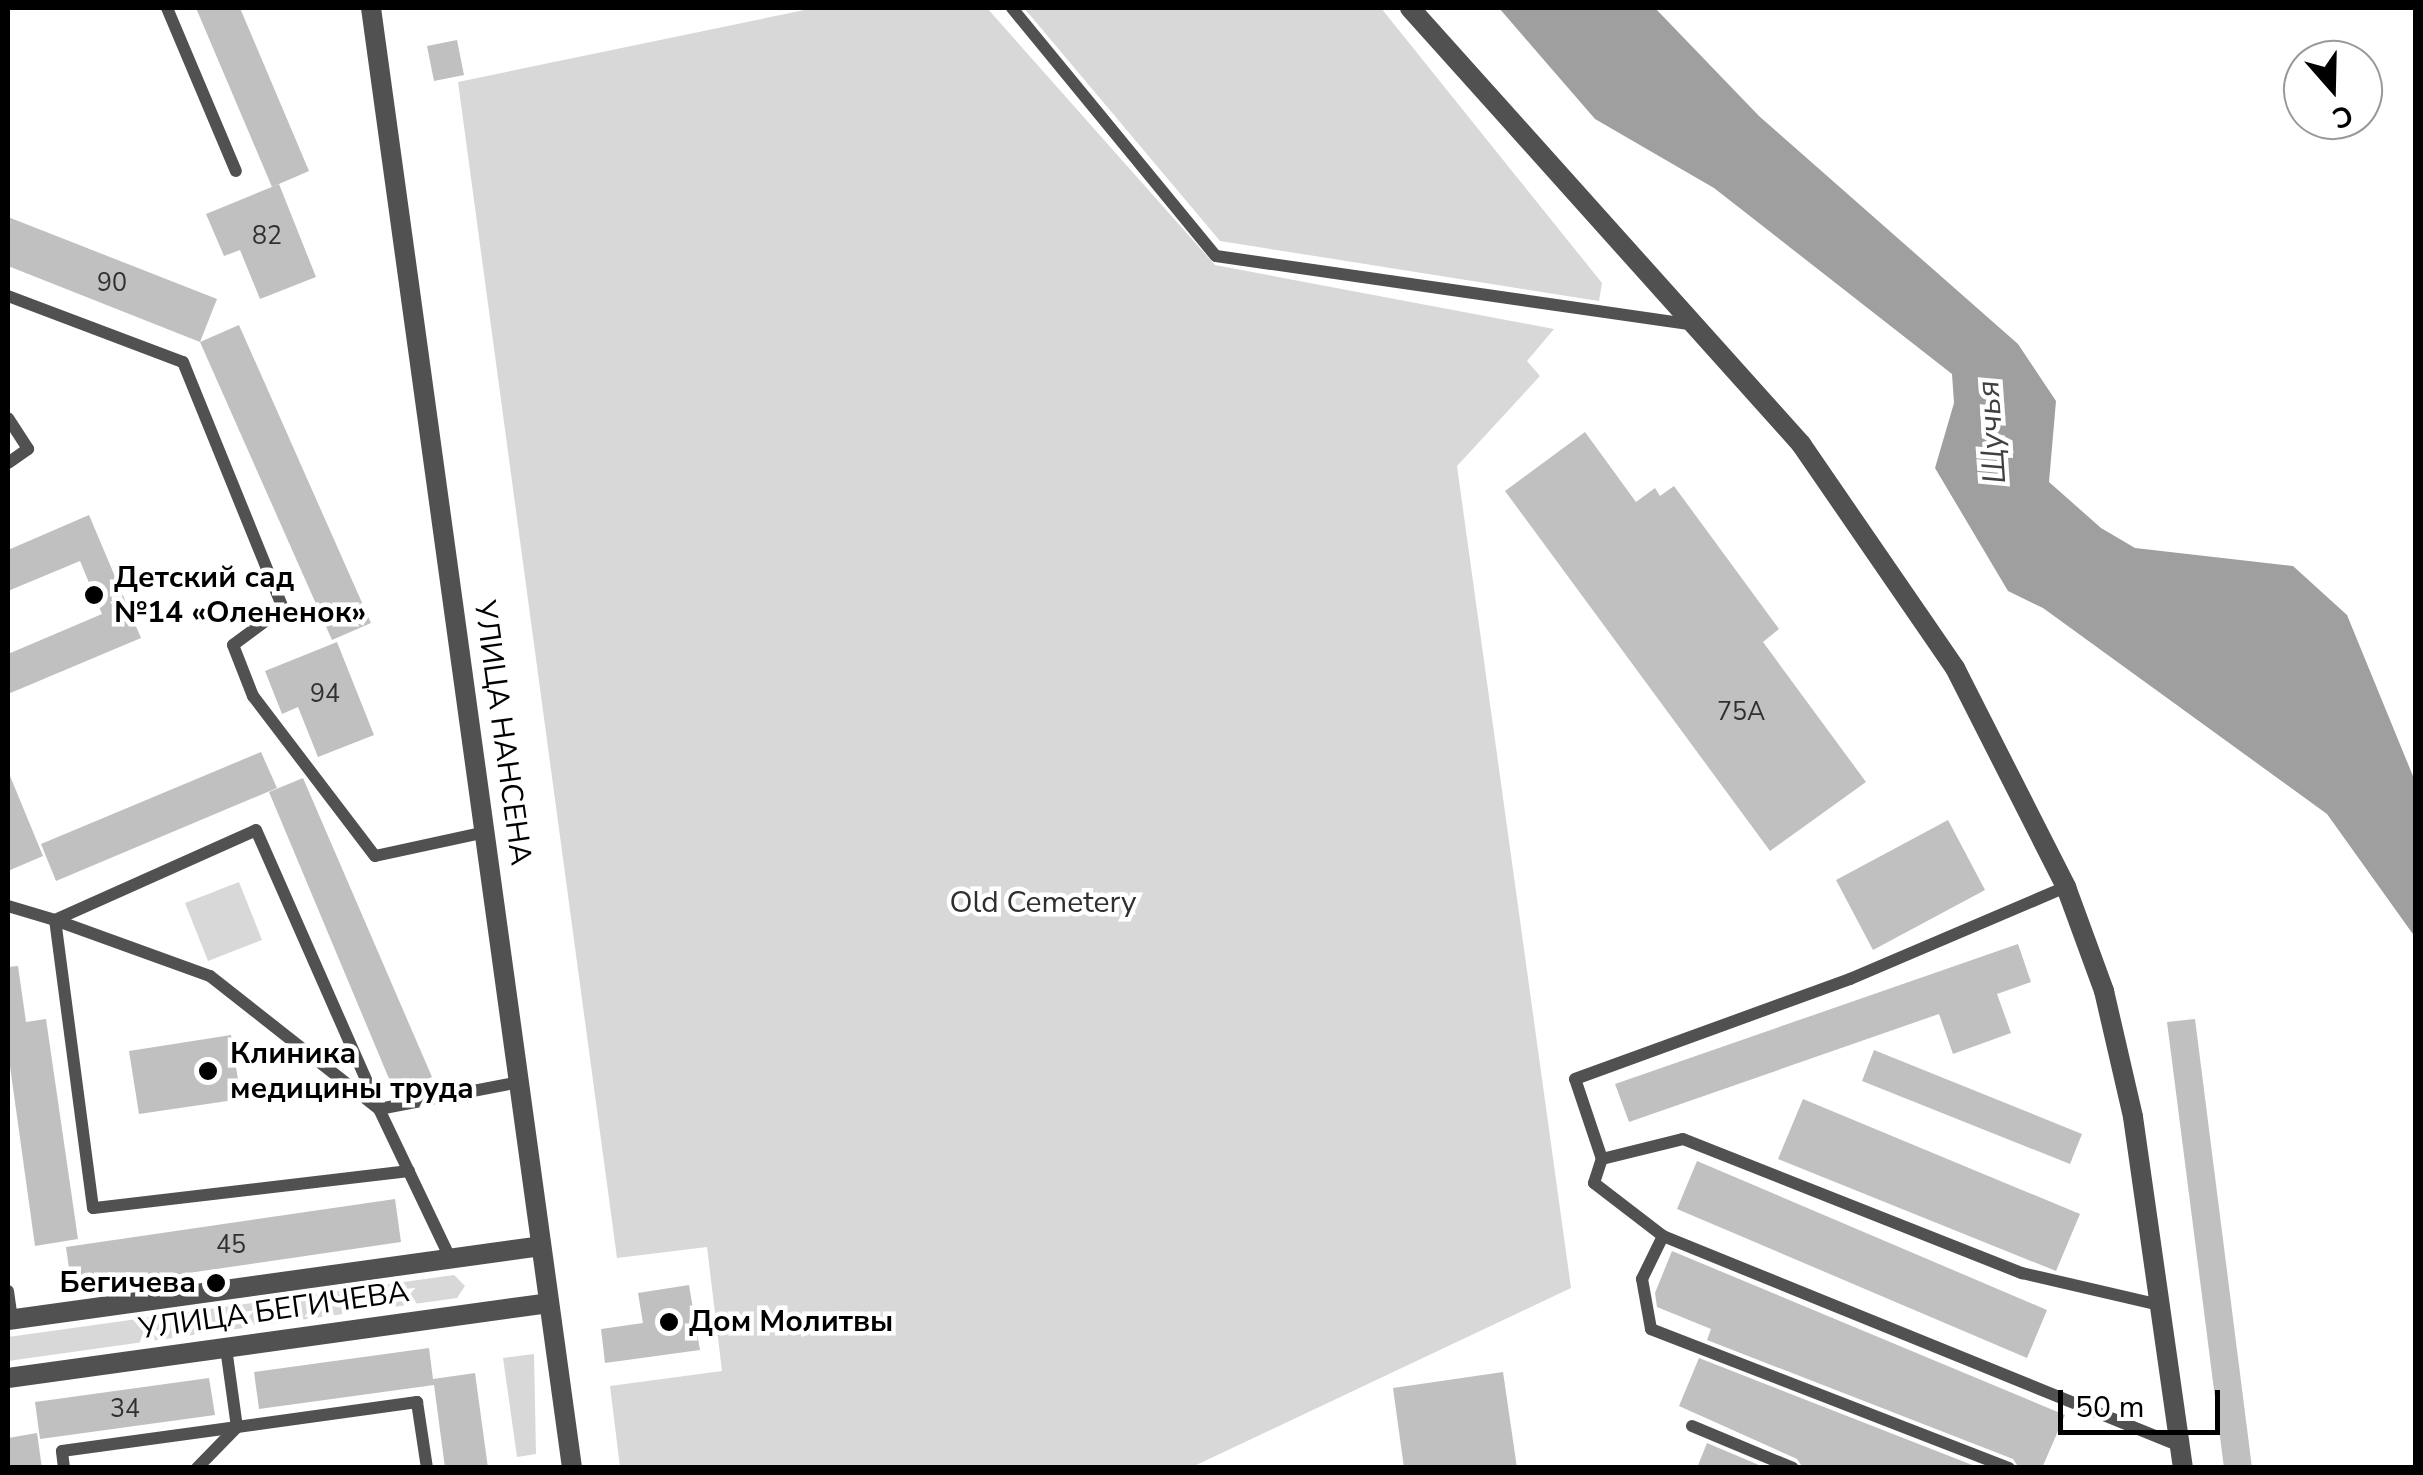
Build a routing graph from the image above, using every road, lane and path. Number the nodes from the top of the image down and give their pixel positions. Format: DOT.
graph roads {
  1 [pos="167,8"];
  2 [pos="371,8"];
  3 [pos="1012,8"];
  4 [pos="1410,8"];
  5 [pos="236,171"];
  6 [pos="8,296"];
  7 [pos="1687,324"];
  8 [pos="8,418"];
  9 [pos="8,463"];
  10 [pos="486,832"];
  11 [pos="2066,887"];
  12 [pos="8,906"];
  13 [pos="55,920"];
  14 [pos="519,1082"];
  15 [pos="379,1108"];
  16 [pos="1602,1159"];
  17 [pos="408,1171"];
  18 [pos="1663,1236"];
  19 [pos="541,1246"];
  20 [pos="450,1258"];
  21 [pos="8,1291"];
  22 [pos="549,1303"];
  23 [pos="2160,1305"];
  24 [pos="10,1319"];
  25 [pos="226,1348"];
  26 [pos="8,1378"];
  27 [pos="1692,1426"];
  28 [pos="237,1427"];
  29 [pos="2182,1457"];
  30 [pos="64,1468"];
  31 [pos="196,1468"];
  32 [pos="426,1468"];
  33 [pos="572,1468"];
  34 [pos="1793,1468"];
  35 [pos="2009,1468"];
  1 -- 5 [label="lane"];
  2 -- 10 [label="street, УЛИЦА НАНСЕНА"];
  3 -- 7 [label="lane"];
  4 -- 7 [label="street"];
  6 -- 10 [label="lane"];
  7 -- 11 [label="street"];
  8 -- 9 [label="lane"];
  10 -- 14 [label="street, УЛИЦА НАНСЕНА"];
  11 -- 16 [label="lane"];
  11 -- 23 [label="street"];
  12 -- 13 [label="lane"];
  13 -- 15 [label="lane"];
  13 -- 15 [label="lane"];
  13 -- 17 [label="lane"];
  14 -- 15 [label="lane"];
  14 -- 19 [label="street, УЛИЦА НАНСЕНА"];
  15 -- 17 [label="lane"];
  16 -- 18 [label="lane"];
  16 -- 23 [label="lane"];
  17 -- 20 [label="lane"];
  18 -- 29 [label="lane"];
  18 -- 35 [label="lane"];
  19 -- 20 [label="street, УЛИЦА БЕГИЧЕВА"];
  19 -- 22 [label="street, УЛИЦА НАНСЕНА"];
  20 -- 24 [label="street, УЛИЦА БЕГИЧЕВА"];
  21 -- 24 [label="lane"];
  22 -- 25 [label="street, УЛИЦА БЕГИЧЕВА"];
  22 -- 33 [label="street, УЛИЦА НАНСЕНА"];
  23 -- 29 [label="street"];
  25 -- 26 [label="street, УЛИЦА БЕГИЧЕВА"];
  25 -- 28 [label="lane"];
  27 -- 34 [label="lane"];
  28 -- 30 [label="lane"];
  28 -- 31 [label="lane"];
  28 -- 32 [label="lane"];
}
